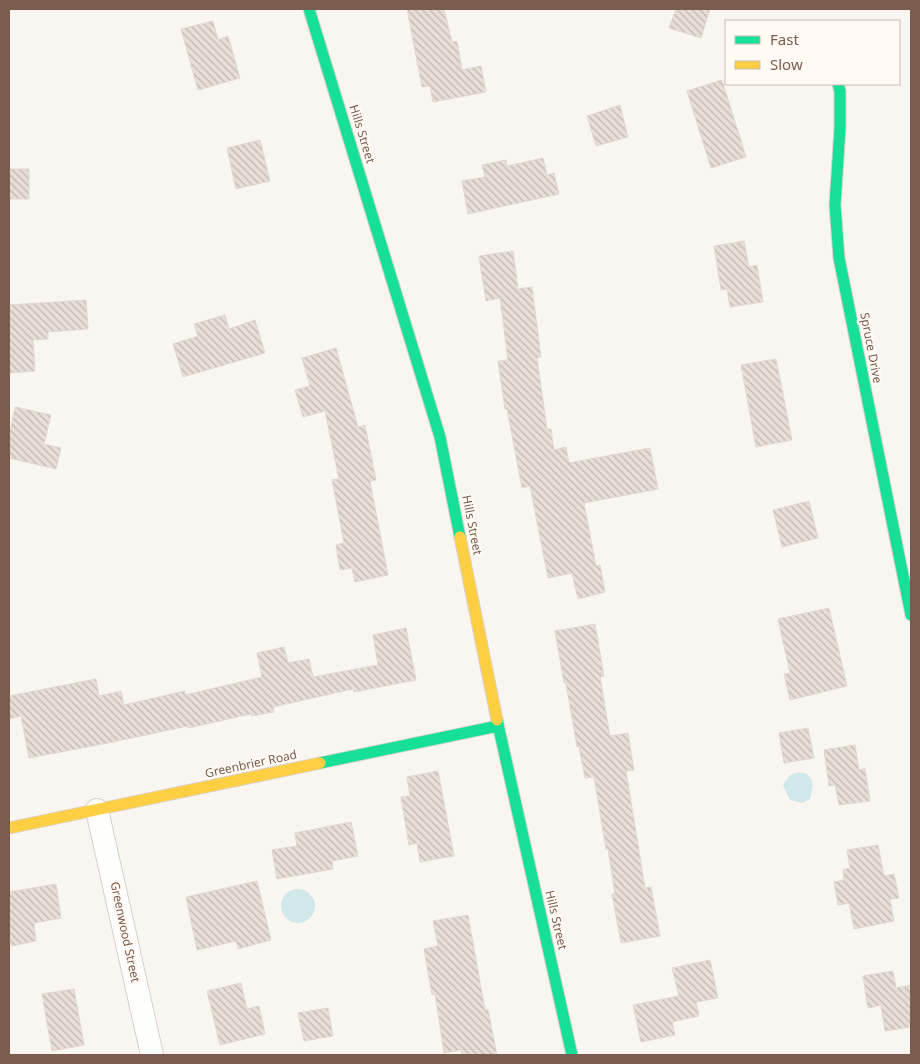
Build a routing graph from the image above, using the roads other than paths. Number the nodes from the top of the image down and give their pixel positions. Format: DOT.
graph roads {
  1 [pos="309,9"];
  2 [pos="838,85"];
  3 [pos="908,579"];
  4 [pos="911,615"];
  5 [pos="498,726"];
  6 [pos="97,810"];
  7 [pos="9,828"];
  8 [pos="152,1055"];
  9 [pos="572,1055"];
  1 -- 5 [label="street, Hills Street"];
  2 -- 3 [label="street, Spruce Drive"];
  3 -- 4 [label="street, Spruce Drive"];
  5 -- 6 [label="street, Greenbrier Road"];
  5 -- 9 [label="street, Hills Street"];
  6 -- 7 [label="street, Greenbrier Road"];
  6 -- 8 [label="street, Greenwood Street"];
}
